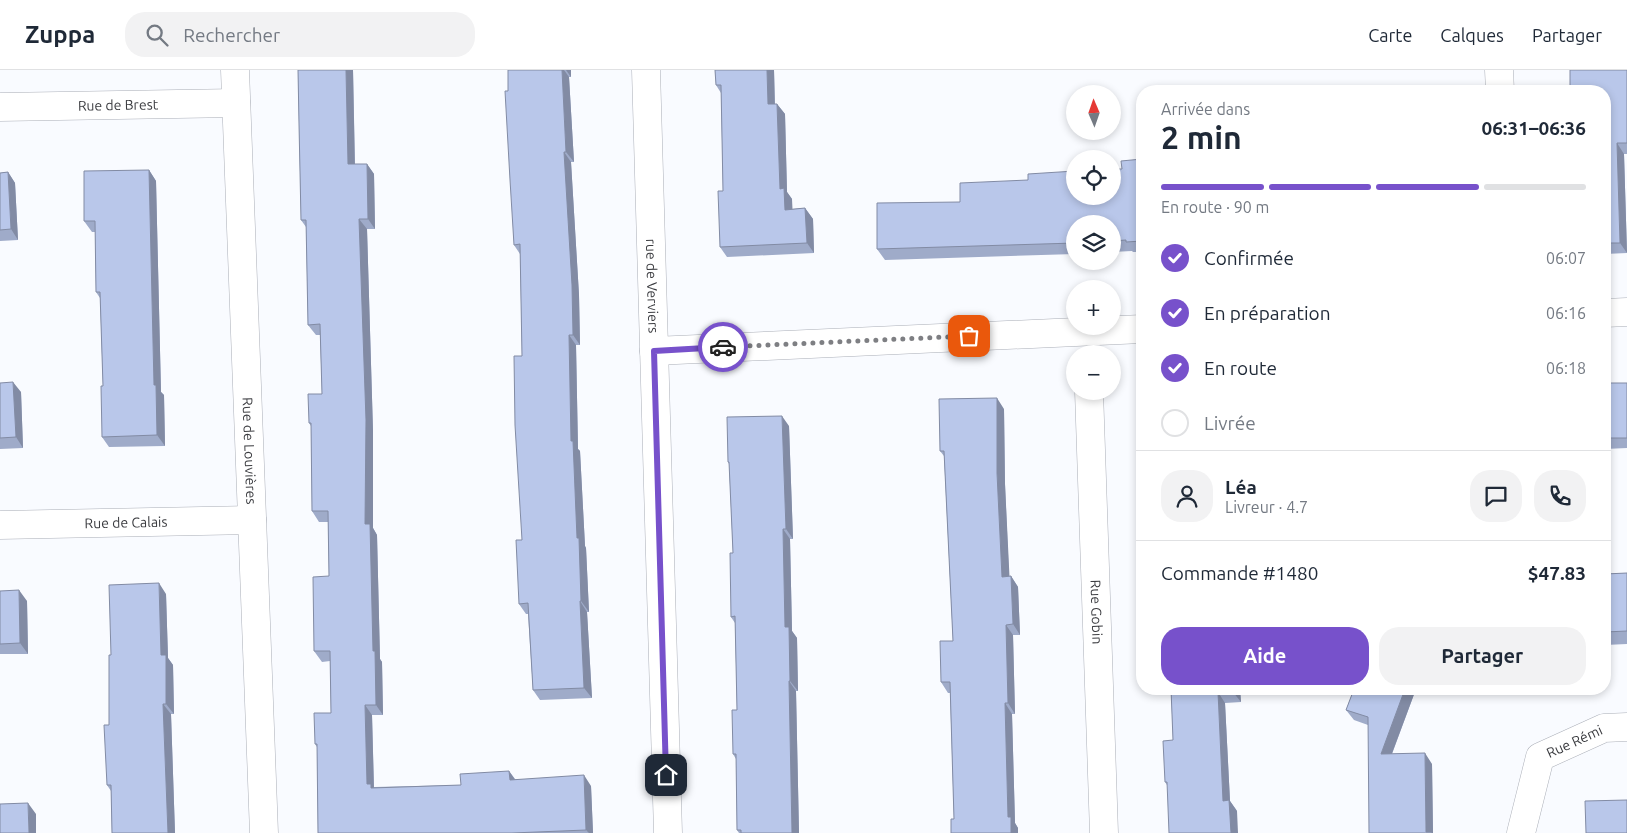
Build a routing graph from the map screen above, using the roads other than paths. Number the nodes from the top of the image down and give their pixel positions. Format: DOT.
graph roads {
  1 [pos="235,70"];
  2 [pos="646,70"];
  3 [pos="1499,70"];
  4 [pos="1500,85"];
  5 [pos="236,103"];
  6 [pos="0,107"];
  7 [pos="1611,312"];
  8 [pos="1627,312"];
  9 [pos="1136,330"];
  10 [pos="1088,342"];
  11 [pos="654,351"];
  12 [pos="1090,400"];
  13 [pos="252,520"];
  14 [pos="0,525"];
  15 [pos="1627,727"];
  16 [pos="264,833"];
  17 [pos="668,833"];
  18 [pos="1104,833"];
  19 [pos="1521,833"];
  1 -- 5 [label="street, Rue de Louvières"];
  2 -- 11 [label="street, rue de Verviers"];
  3 -- 4 [label="street"];
  5 -- 6 [label="street, Rue de Brest"];
  5 -- 13 [label="street, Rue de Louvières"];
  7 -- 8 [label="street"];
  9 -- 10 [label="street"];
  10 -- 11 [label="street"];
  11 -- 17 [label="street, rue de Verviers"];
  12 -- 18 [label="street, Rue Gobin"];
  13 -- 14 [label="street, Rue de Calais"];
  13 -- 16 [label="street, Rue de Louvières"];
  15 -- 19 [label="street, Rue Rémi"];
}
